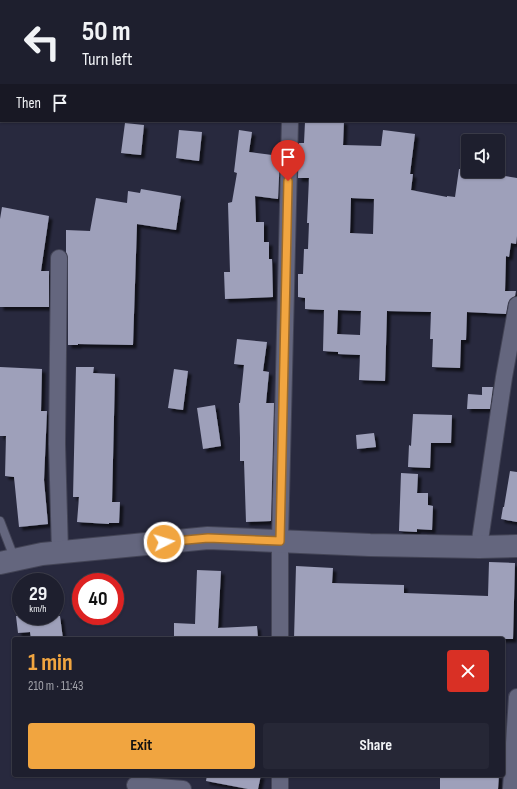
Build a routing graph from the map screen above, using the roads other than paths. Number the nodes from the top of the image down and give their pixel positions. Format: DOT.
graph roads {
  1 [pos="290,122"];
  2 [pos="59,258"];
  3 [pos="517,305"];
  4 [pos="0,521"];
  5 [pos="280,541"];
  6 [pos="517,546"];
  7 [pos="479,547"];
  8 [pos="60,552"];
  9 [pos="8,562"];
  10 [pos="280,637"];
  11 [pos="517,697"];
  12 [pos="280,777"];
  13 [pos="136,785"];
  14 [pos="183,789"];
  15 [pos="280,789"];
  16 [pos="511,789"];
  1 -- 5 [label="street"];
  2 -- 8 [label="street"];
  3 -- 7 [label="street"];
  4 -- 9 [label="lane"];
  5 -- 7 [label="street"];
  5 -- 8 [label="street"];
  5 -- 10 [label="street"];
  6 -- 7 [label="street"];
  8 -- 9 [label="street"];
  11 -- 16 [label="street"];
  12 -- 15 [label="street"];
  13 -- 14 [label="street"];
}
